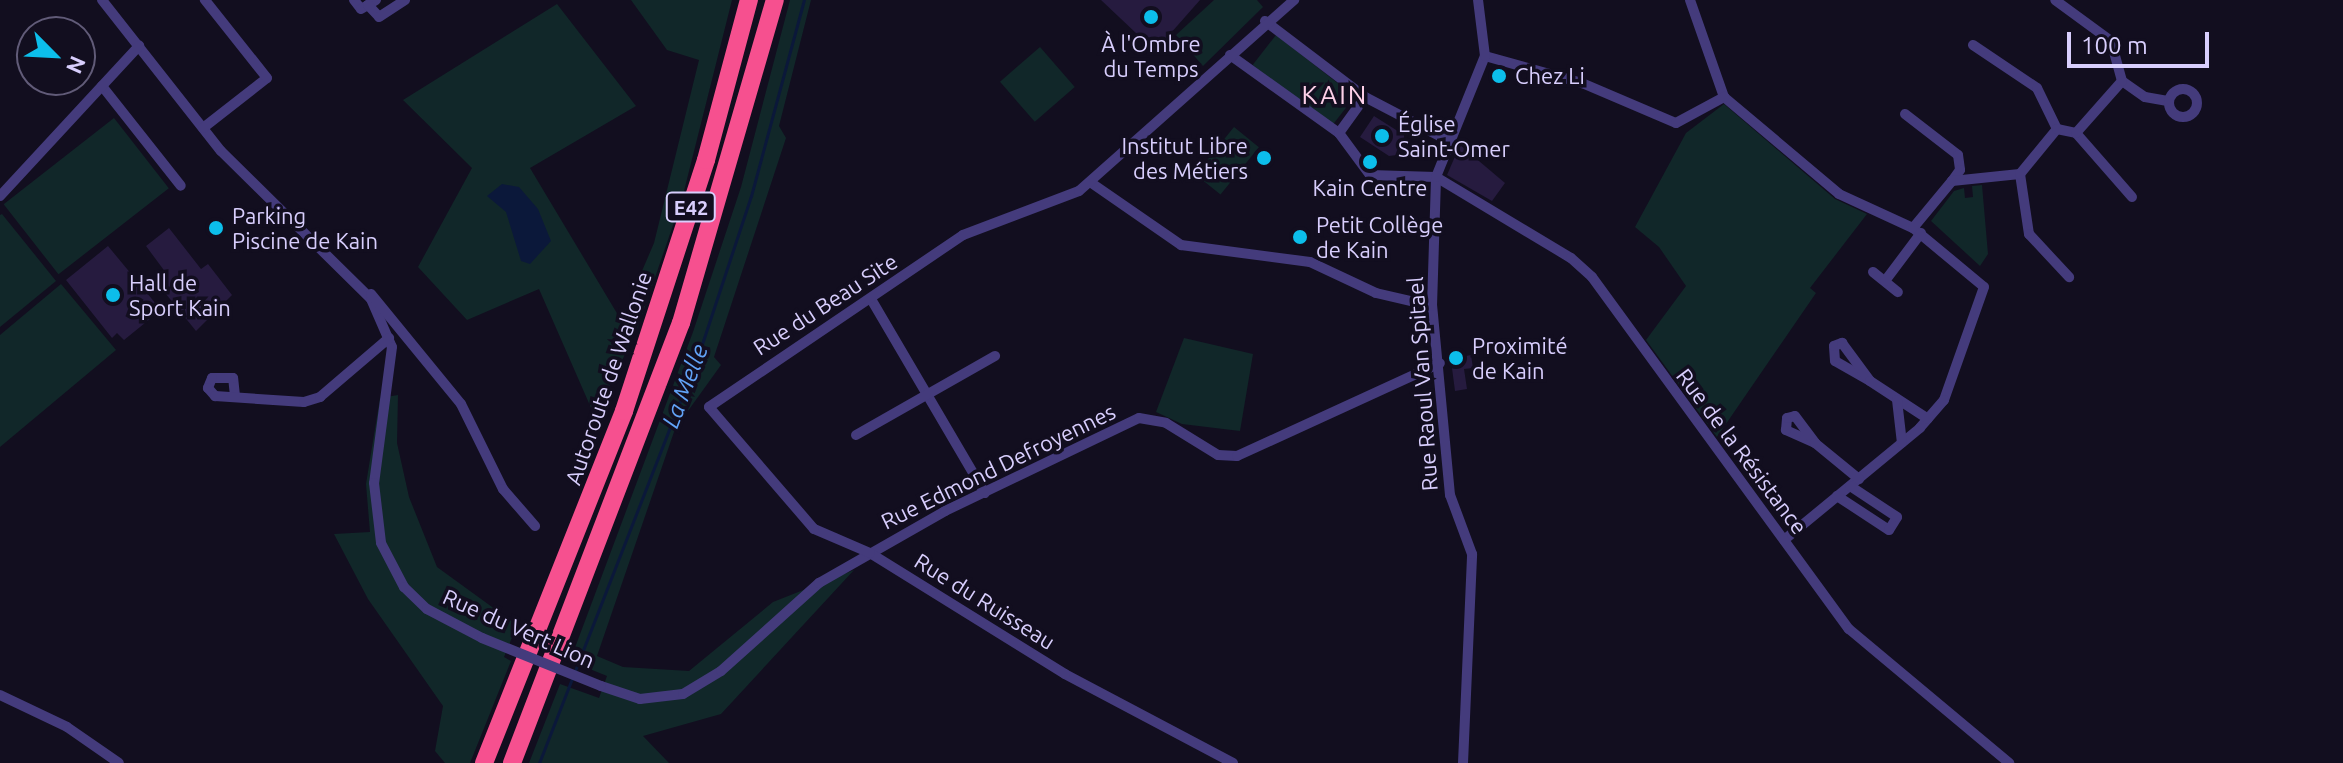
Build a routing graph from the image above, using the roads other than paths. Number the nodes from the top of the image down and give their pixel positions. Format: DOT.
graph roads {
  1 [pos="102,0"];
  2 [pos="205,0"];
  3 [pos="354,0"];
  4 [pos="405,0"];
  5 [pos="749,0"];
  6 [pos="775,0"];
  7 [pos="1294,0"];
  8 [pos="1478,0"];
  9 [pos="1690,0"];
  10 [pos="2055,0"];
  11 [pos="372,2"];
  12 [pos="1265,21"];
  13 [pos="1973,45"];
  14 [pos="139,46"];
  15 [pos="1230,55"];
  16 [pos="1485,56"];
  17 [pos="2122,81"];
  18 [pos="102,86"];
  19 [pos="1365,97"];
  20 [pos="1724,97"];
  21 [pos="2168,101"];
  22 [pos="1905,114"];
  23 [pos="203,128"];
  24 [pos="2057,129"];
  25 [pos="2076,133"];
  26 [pos="1341,135"];
  27 [pos="1449,141"];
  28 [pos="2020,174"];
  29 [pos="1436,177"];
  30 [pos="1952,181"];
  31 [pos="1090,182"];
  32 [pos="181,186"];
  33 [pos="0,196"];
  34 [pos="2132,197"];
  35 [pos="1917,230"];
  36 [pos="1873,272"];
  37 [pos="2069,277"];
  38 [pos="1885,281"];
  39 [pos="365,291"];
  40 [pos="1898,292"];
  41 [pos="871,299"];
  42 [pos="1432,306"];
  43 [pos="411,339"];
  44 [pos="390,343"];
  45 [pos="995,356"];
  46 [pos="1440,363"];
  47 [pos="1870,381"];
  48 [pos="930,391"];
  49 [pos="235,396"];
  50 [pos="1897,400"];
  51 [pos="709,407"];
  52 [pos="1928,419"];
  53 [pos="856,435"];
  54 [pos="1815,443"];
  55 [pos="1902,443"];
  56 [pos="1855,482"];
  57 [pos="985,493"];
  58 [pos="1837,496"];
  59 [pos="535,526"];
  60 [pos="1784,540"];
  61 [pos="870,553"];
  62 [pos="0,695"];
  63 [pos="640,699"];
  64 [pos="119,763"];
  65 [pos="484,763"];
  66 [pos="512,763"];
  67 [pos="1233,763"];
  68 [pos="1463,763"];
  69 [pos="2009,763"];
  1 -- 14 [label="street"];
  2 -- 23 [label="street"];
  3 -- 11 [label="street"];
  4 -- 11 [label="street"];
  5 -- 65 [label="highway, Autoroute de Wallonie / E42"];
  6 -- 66 [label="highway, E42"];
  7 -- 12 [label="street, Rue du Beau Site"];
  8 -- 16 [label="street"];
  9 -- 20 [label="street"];
  10 -- 17 [label="street"];
  12 -- 15 [label="street, Rue du Beau Site"];
  12 -- 19 [label="street"];
  13 -- 24 [label="street"];
  14 -- 18 [label="street"];
  14 -- 23 [label="street"];
  15 -- 26 [label="street"];
  15 -- 31 [label="street, Rue du Beau Site"];
  16 -- 20 [label="street"];
  16 -- 27 [label="street, Rue Raoul Van Spitael"];
  17 -- 21 [label="street"];
  17 -- 25 [label="street"];
  18 -- 32 [label="street"];
  18 -- 33 [label="street"];
  19 -- 26 [label="street"];
  19 -- 27 [label="street"];
  20 -- 35 [label="street"];
  22 -- 30 [label="street"];
  23 -- 39 [label="street"];
  24 -- 25 [label="street"];
  24 -- 28 [label="street"];
  25 -- 34 [label="street"];
  26 -- 29 [label="street"];
  27 -- 29 [label="street, Rue Raoul Van Spitael"];
  28 -- 30 [label="street"];
  28 -- 37 [label="street"];
  29 -- 42 [label="street, Rue Raoul Van Spitael"];
  29 -- 60 [label="street, Rue de la Résistance"];
  30 -- 35 [label="street"];
  31 -- 41 [label="street, Rue du Beau Site"];
  31 -- 42 [label="street"];
  35 -- 38 [label="street"];
  35 -- 52 [label="street"];
  36 -- 38 [label="street"];
  38 -- 40 [label="street"];
  39 -- 43 [label="street"];
  39 -- 44 [label="street"];
  41 -- 48 [label="street"];
  41 -- 51 [label="street, Rue du Beau Site"];
  42 -- 46 [label="street, Rue Raoul Van Spitael"];
  43 -- 44 [label="street"];
  43 -- 59 [label="street"];
  44 -- 49 [label="street"];
  44 -- 63 [label="street, Rue du Vert Lion, bridge"];
  45 -- 48 [label="street"];
  46 -- 57 [label="street, Rue Edmond Defroyennes"];
  46 -- 68 [label="street, Rue Raoul Van Spitael"];
  47 -- 50 [label="street"];
  48 -- 53 [label="street"];
  48 -- 57 [label="street"];
  50 -- 52 [label="street"];
  50 -- 55 [label="street"];
  51 -- 61 [label="street, Rue du Ruisseau"];
  52 -- 55 [label="street"];
  54 -- 56 [label="street"];
  55 -- 56 [label="street"];
  56 -- 58 [label="street"];
  56 -- 58 [label="street"];
  57 -- 61 [label="street, Rue Edmond Defroyennes"];
  58 -- 60 [label="street"];
  60 -- 69 [label="street, Rue de la Résistance"];
  61 -- 63 [label="street, Rue Edmond Defroyennes"];
  61 -- 67 [label="street, Rue du Ruisseau"];
  62 -- 64 [label="street"];
}
